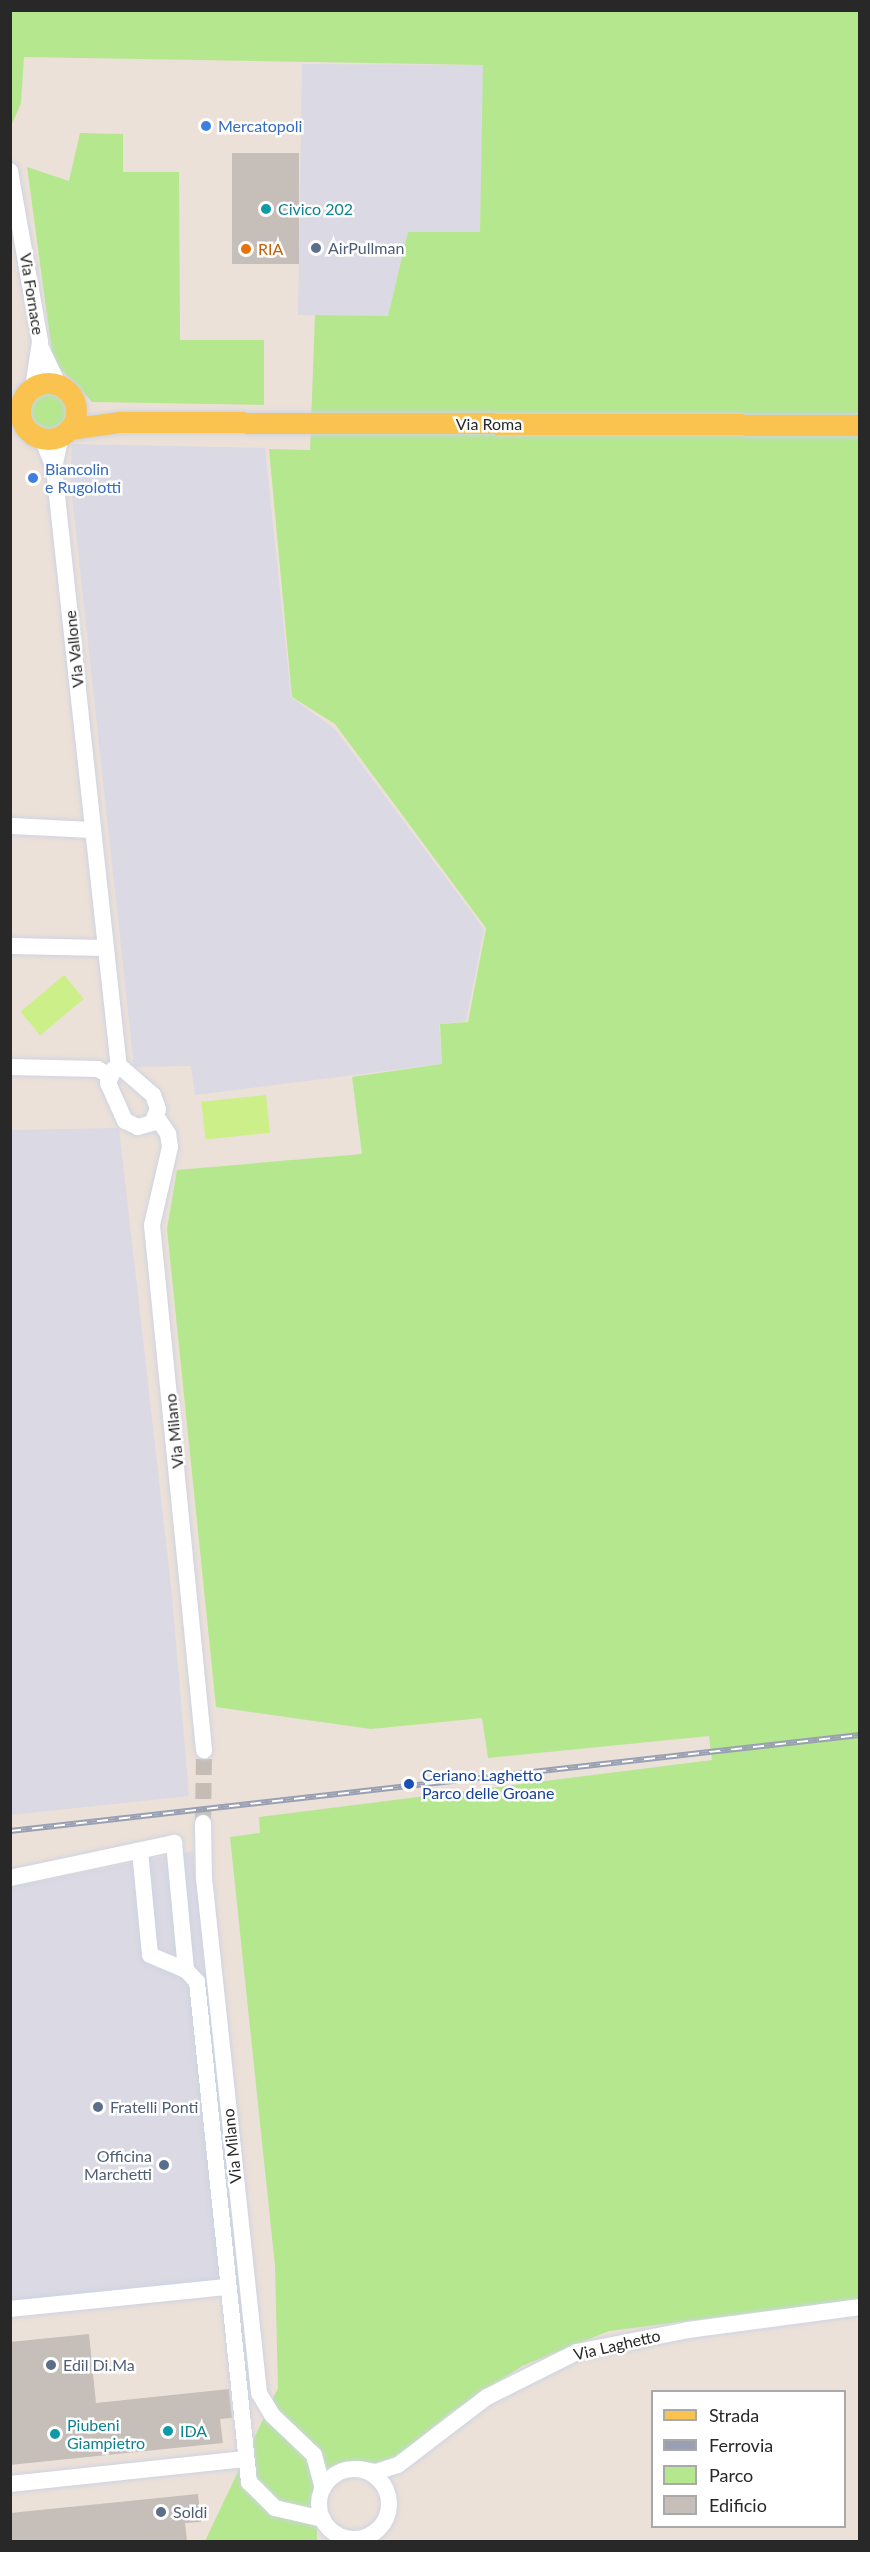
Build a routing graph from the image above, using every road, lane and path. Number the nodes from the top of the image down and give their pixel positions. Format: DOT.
graph roads {
  1 [pos="10,171"];
  2 [pos="40,346"];
  3 [pos="58,384"];
  4 [pos="22,398"];
  5 [pos="74,399"];
  6 [pos="119,422"];
  7 [pos="860,425"];
  8 [pos="42,433"];
  9 [pos="10,826"];
  10 [pos="93,830"];
  11 [pos="10,946"];
  12 [pos="106,948"];
  13 [pos="10,1067"];
  14 [pos="113,1072"];
  15 [pos="156,1116"];
  16 [pos="204,1750"];
  17 [pos="203,1823"];
  18 [pos="145,1850"];
  19 [pos="10,1878"];
  20 [pos="186,1971"];
  21 [pos="228,2287"];
  22 [pos="860,2307"];
  23 [pos="10,2309"];
  24 [pos="308,2449"];
  25 [pos="245,2459"];
  26 [pos="404,2461"];
  27 [pos="354,2469"];
  28 [pos="10,2484"];
  29 [pos="322,2489"];
  30 [pos="389,2504"];
  31 [pos="290,2510"];
  32 [pos="323,2520"];
  33 [pos="356,2540"];
  34 [pos="326,2541"];
  1 -- 2 [label="street, Via Fornace"];
  2 -- 3 [label="street, Via Fornace"];
  2 -- 4 [label="street, Via Fornace"];
  3 -- 4 [label="main road"];
  3 -- 5 [label="main road"];
  4 -- 8 [label="main road"];
  5 -- 6 [label="main road, Via Roma"];
  5 -- 8 [label="main road"];
  6 -- 7 [label="main road, Via Roma"];
  6 -- 8 [label="main road, Via Roma"];
  8 -- 10 [label="street, Via Vallone"];
  9 -- 10 [label="street"];
  10 -- 12 [label="street, Via Vallone"];
  11 -- 12 [label="street"];
  12 -- 14 [label="street"];
  13 -- 14 [label="street"];
  14 -- 15 [label="street, Via Milano"];
  14 -- 15 [label="street"];
  15 -- 16 [label="street, Via Milano"];
  17 -- 24 [label="street, Via Milano"];
  18 -- 19 [label="street"];
  18 -- 20 [label="street"];
  18 -- 20 [label="street"];
  20 -- 21 [label="street"];
  21 -- 23 [label="street"];
  21 -- 25 [label="street"];
  22 -- 26 [label="street, Via Laghetto"];
  24 -- 27 [label="street, Via Milano"];
  24 -- 29 [label="street, Via Milano"];
  25 -- 28 [label="street"];
  25 -- 31 [label="street"];
  26 -- 27 [label="street, Via Laghetto"];
  26 -- 30 [label="street"];
  27 -- 29 [label="street"];
  27 -- 30 [label="street"];
  29 -- 31 [label="street"];
  29 -- 32 [label="street"];
  30 -- 33 [label="street"];
  31 -- 32 [label="street"];
  32 -- 33 [label="street"];
  32 -- 34 [label="street"];
}
